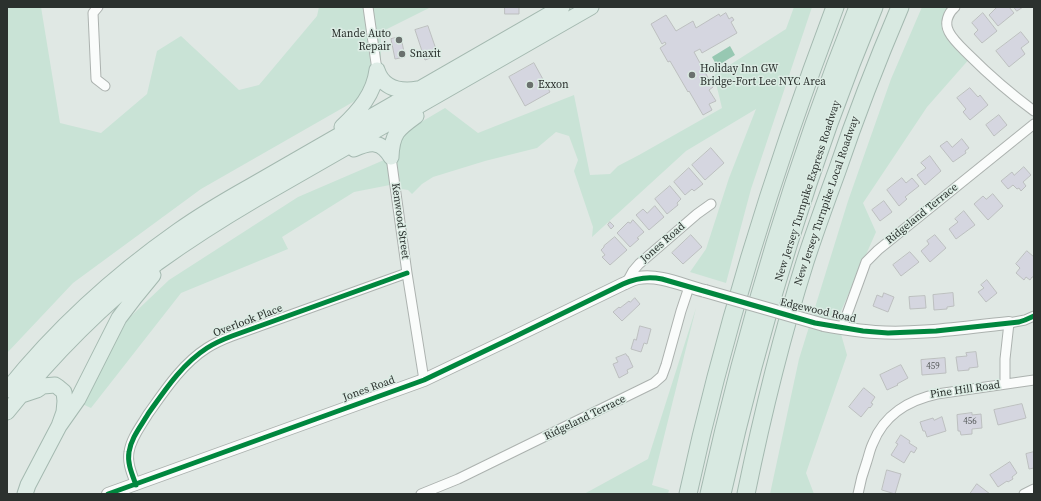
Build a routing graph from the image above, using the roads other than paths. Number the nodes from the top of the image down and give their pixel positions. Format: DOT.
graph roads {
  1 [pos="98,7"];
  2 [pos="368,7"];
  3 [pos="562,7"];
  4 [pos="591,7"];
  5 [pos="834,7"];
  6 [pos="858,7"];
  7 [pos="874,7"];
  8 [pos="900,7"];
  9 [pos="955,7"];
  10 [pos="377,70"];
  11 [pos="461,82"];
  12 [pos="105,86"];
  13 [pos="419,89"];
  14 [pos="1034,111"];
  15 [pos="1034,124"];
  16 [pos="391,157"];
  17 [pos="312,159"];
  18 [pos="711,204"];
  19 [pos="185,244"];
  20 [pos="407,273"];
  21 [pos="627,282"];
  22 [pos="689,287"];
  23 [pos="1034,316"];
  24 [pos="1010,323"];
  25 [pos="842,328"];
  26 [pos="40,352"];
  27 [pos="424,380"];
  28 [pos="1034,380"];
  29 [pos="7,382"];
  30 [pos="1005,384"];
  31 [pos="14,393"];
  32 [pos="7,412"];
  33 [pos="59,426"];
  34 [pos="136,484"];
  35 [pos="1034,489"];
  36 [pos="25,494"];
  37 [pos="108,494"];
  38 [pos="421,494"];
  39 [pos="688,494"];
  40 [pos="709,494"];
  41 [pos="722,494"];
  42 [pos="746,494"];
  43 [pos="858,494"];
  44 [pos="1024,494"];
  1 -- 12 [label="street"];
  2 -- 10 [label="street"];
  3 -- 13 [label="highway"];
  4 -- 11 [label="highway"];
  5 -- 39 [label="highway"];
  6 -- 40 [label="highway, New Jersey Turnpike Express Roadway"];
  7 -- 41 [label="highway, New Jersey Turnpike Express Roadway"];
  8 -- 42 [label="highway, New Jersey Turnpike Local Roadway"];
  9 -- 14 [label="street"];
  10 -- 13 [label="highway"];
  10 -- 17 [label="highway"];
  11 -- 16 [label="highway"];
  11 -- 17 [label="highway"];
  13 -- 17 [label="highway"];
  15 -- 25 [label="street, Ridgeland Terrace"];
  16 -- 17 [label="highway"];
  16 -- 20 [label="street, Kenwood Street"];
  17 -- 19 [label="highway"];
  17 -- 26 [label="highway"];
  18 -- 21 [label="street, Jones Road"];
  19 -- 31 [label="highway"];
  19 -- 33 [label="highway"];
  20 -- 27 [label="street, Kenwood Street"];
  20 -- 34 [label="street, Overlook Place"];
  21 -- 22 [label="street, Edgewood Road"];
  21 -- 27 [label="street, Jones Road"];
  22 -- 25 [label="street, Edgewood Road, bridge"];
  22 -- 38 [label="street, Ridgeland Terrace"];
  23 -- 24 [label="street"];
  24 -- 25 [label="street, Edgewood Road"];
  24 -- 30 [label="street"];
  26 -- 29 [label="highway"];
  26 -- 31 [label="highway"];
  27 -- 34 [label="street, Jones Road"];
  28 -- 30 [label="street, Pine Hill Road"];
  30 -- 43 [label="street, Pine Hill Road"];
  31 -- 32 [label="highway"];
  31 -- 33 [label="highway"];
  33 -- 36 [label="highway"];
  34 -- 37 [label="street, Jones Road"];
  35 -- 44 [label="street"];
}
